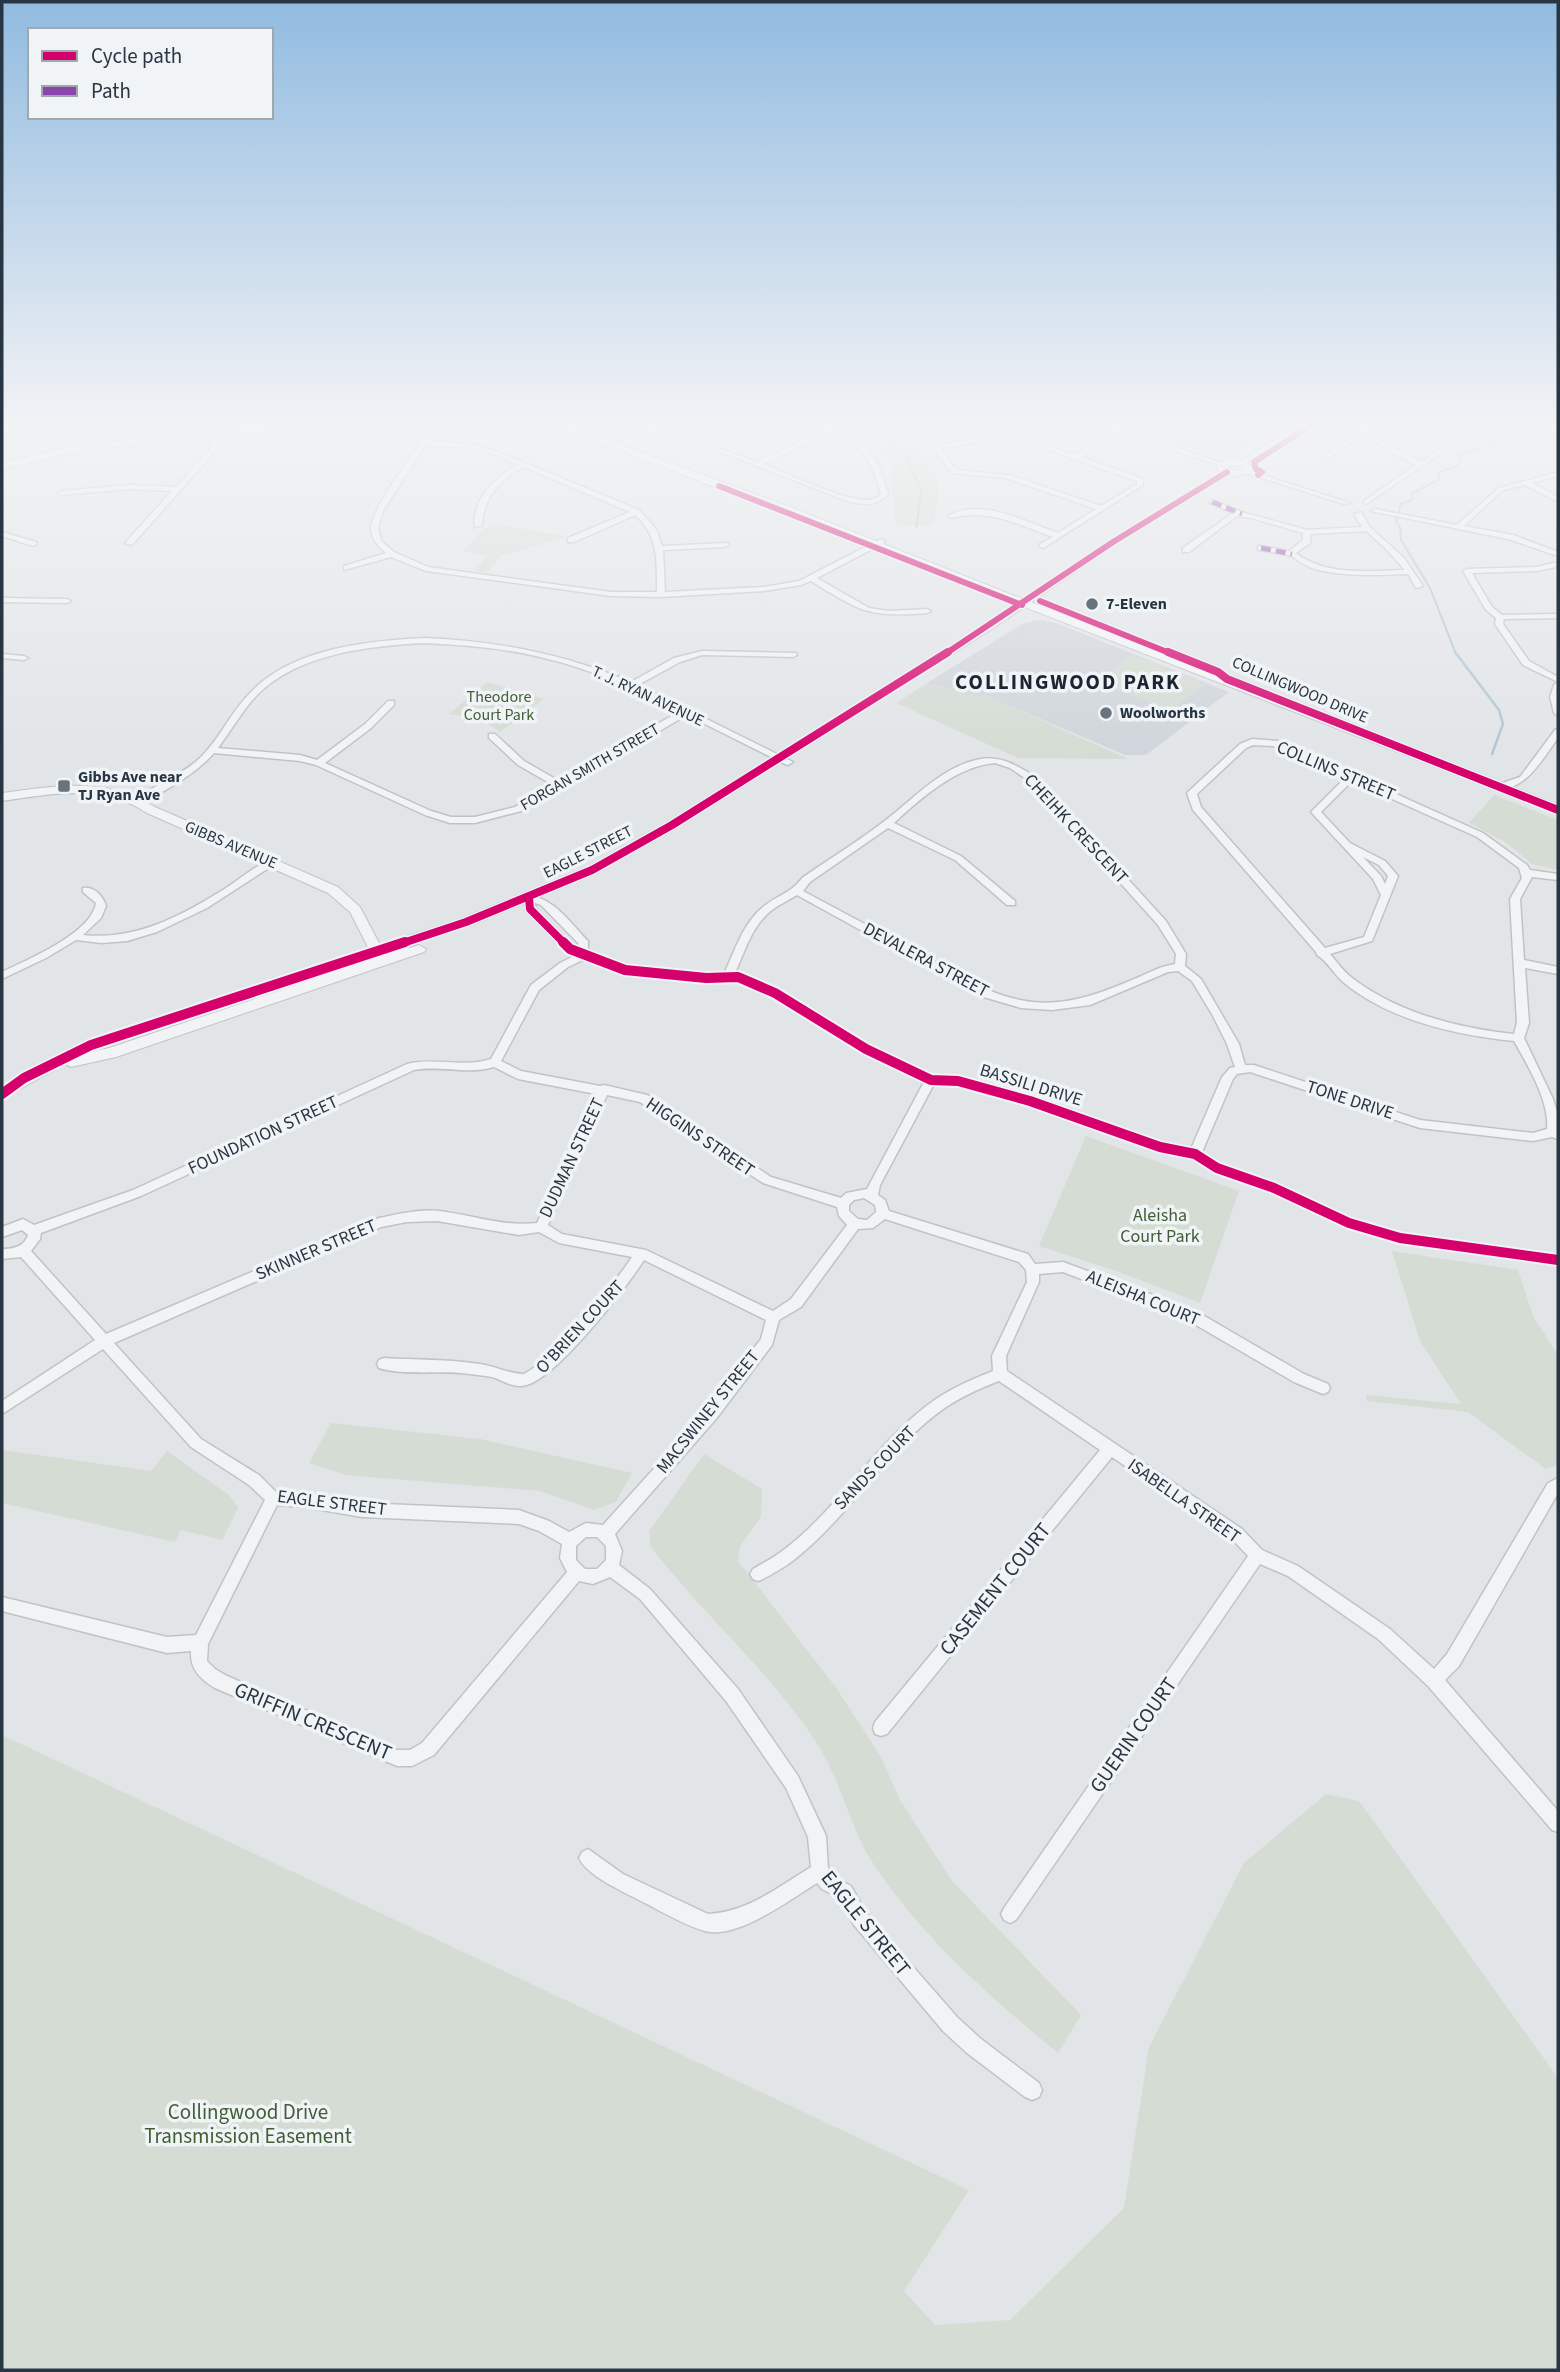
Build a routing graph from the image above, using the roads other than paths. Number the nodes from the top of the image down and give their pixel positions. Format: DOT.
graph roads {
  1 [pos="7,536"];
  2 [pos="135,536"];
  3 [pos="376,536"];
  4 [pos="581,536"];
  5 [pos="656,536"];
  6 [pos="858,536"];
  7 [pos="1058,536"];
  8 [pos="1130,536"];
  9 [pos="1205,536"];
  10 [pos="1307,536"];
  11 [pos="1376,536"];
  12 [pos="1503,536"];
  13 [pos="571,540"];
  14 [pos="129,542"];
  15 [pos="878,543"];
  16 [pos="33,544"];
  17 [pos="725,545"];
  18 [pos="1043,546"];
  19 [pos="659,548"];
  20 [pos="1261,548"];
  21 [pos="1186,550"];
  22 [pos="391,554"];
  23 [pos="1292,554"];
  24 [pos="1558,554"];
  25 [pos="1553,565"];
  26 [pos="347,568"];
  27 [pos="1411,572"];
  28 [pos="814,579"];
  29 [pos="1419,586"];
  30 [pos="661,595"];
  31 [pos="2,600"];
  32 [pos="67,601"];
  33 [pos="1031,603"];
  34 [pos="928,611"];
  35 [pos="1558,616"];
  36 [pos="1500,617"];
  37 [pos="793,655"];
  38 [pos="2,656"];
  39 [pos="24,658"];
  40 [pos="1558,680"];
  41 [pos="1558,685"];
  42 [pos="630,686"];
  43 [pos="391,703"];
  44 [pos="685,712"];
  45 [pos="1558,713"];
  46 [pos="1558,732"];
  47 [pos="492,736"];
  48 [pos="212,750"];
  49 [pos="783,760"];
  50 [pos="319,763"];
  51 [pos="1350,778"];
  52 [pos="1523,779"];
  53 [pos="559,785"];
  54 [pos="1500,787"];
  55 [pos="2,797"];
  56 [pos="1529,798"];
  57 [pos="139,801"];
  58 [pos="1558,810"];
  59 [pos="890,825"];
  60 [pos="1345,844"];
  61 [pos="272,862"];
  62 [pos="1528,873"];
  63 [pos="1558,877"];
  64 [pos="87,890"];
  65 [pos="798,892"];
  66 [pos="1384,894"];
  67 [pos="545,903"];
  68 [pos="1011,903"];
  69 [pos="530,904"];
  70 [pos="75,937"];
  71 [pos="584,953"];
  72 [pos="1321,953"];
  73 [pos="380,957"];
  74 [pos="1519,962"];
  75 [pos="1181,967"];
  76 [pos="1558,970"];
  77 [pos="729,975"];
  78 [pos="2,976"];
  79 [pos="1518,1038"];
  80 [pos="495,1062"];
  81 [pos="1241,1069"];
  82 [pos="930,1080"];
  83 [pos="604,1089"];
  84 [pos="2,1094"];
  85 [pos="1555,1134"];
  86 [pos="1195,1154"];
  87 [pos="872,1195"];
  88 [pos="843,1203"];
  89 [pos="883,1214"];
  90 [pos="855,1224"];
  91 [pos="541,1227"];
  92 [pos="3,1228"];
  93 [pos="34,1230"];
  94 [pos="23,1251"];
  95 [pos="2,1254"];
  96 [pos="640,1254"];
  97 [pos="1558,1260"];
  98 [pos="1032,1269"];
  99 [pos="773,1317"];
  100 [pos="104,1341"];
  101 [pos="384,1364"];
  102 [pos="1000,1374"];
  103 [pos="1323,1388"];
  104 [pos="2,1408"];
  105 [pos="1110,1450"];
  106 [pos="1558,1485"];
  107 [pos="273,1498"];
  108 [pos="606,1534"];
  109 [pos="571,1541"];
  110 [pos="1257,1555"];
  111 [pos="609,1567"];
  112 [pos="576,1573"];
  113 [pos="758,1574"];
  114 [pos="2,1604"];
  115 [pos="201,1642"];
  116 [pos="1434,1680"];
  117 [pos="881,1728"];
  118 [pos="1558,1824"];
  119 [pos="588,1858"];
  120 [pos="820,1871"];
  121 [pos="1010,1914"];
  122 [pos="1032,2090"];
  1 -- 16 [label="street"];
  2 -- 14 [label="street"];
  3 -- 22 [label="street"];
  4 -- 13 [label="street"];
  5 -- 19 [label="street"];
  6 -- 15 [label="main road, COLLINGWOOD DRIVE"];
  7 -- 18 [label="street"];
  8 -- 33 [label="street, EAGLE STREET"];
  9 -- 21 [label="street"];
  10 -- 23 [label="street"];
  11 -- 27 [label="street"];
  12 -- 24 [label="street"];
  15 -- 28 [label="street"];
  15 -- 33 [label="main road, COLLINGWOOD DRIVE"];
  17 -- 19 [label="street"];
  19 -- 30 [label="street"];
  20 -- 23 [label="street"];
  22 -- 26 [label="street"];
  22 -- 30 [label="street"];
  23 -- 27 [label="street"];
  25 -- 36 [label="street"];
  27 -- 29 [label="street"];
  28 -- 30 [label="street"];
  28 -- 34 [label="street"];
  31 -- 32 [label="street"];
  33 -- 49 [label="street, EAGLE STREET"];
  33 -- 54 [label="main road, COLLINGWOOD DRIVE"];
  35 -- 36 [label="street"];
  36 -- 40 [label="street"];
  37 -- 42 [label="street"];
  38 -- 39 [label="street"];
  41 -- 45 [label="street"];
  42 -- 44 [label="street, T. J. RYAN AVENUE"];
  42 -- 48 [label="street, T. J. RYAN AVENUE"];
  43 -- 50 [label="street"];
  44 -- 49 [label="street, T. J. RYAN AVENUE"];
  44 -- 53 [label="street, FORGAN SMITH STREET"];
  46 -- 52 [label="street"];
  47 -- 53 [label="street"];
  48 -- 50 [label="street, FORGAN SMITH STREET"];
  48 -- 57 [label="street, T. J. RYAN AVENUE"];
  49 -- 67 [label="street, EAGLE STREET"];
  49 -- 69 [label="street, EAGLE STREET"];
  50 -- 53 [label="street, FORGAN SMITH STREET"];
  51 -- 60 [label="street"];
  51 -- 62 [label="street, COLLINS STREET"];
  51 -- 72 [label="street, COLLINS STREET"];
  52 -- 54 [label="street"];
  52 -- 56 [label="street"];
  54 -- 56 [label="main road, COLLINGWOOD DRIVE"];
  55 -- 57 [label="street, GIBBS AVENUE"];
  56 -- 58 [label="main road, COLLINGWOOD DRIVE"];
  57 -- 61 [label="street, GIBBS AVENUE"];
  59 -- 65 [label="street, CHEIHK CRESCENT"];
  59 -- 68 [label="street"];
  59 -- 75 [label="street, CHEIHK CRESCENT"];
  60 -- 66 [label="street"];
  60 -- 66 [label="street"];
  61 -- 70 [label="street"];
  61 -- 73 [label="street, GIBBS AVENUE"];
  62 -- 63 [label="street"];
  62 -- 74 [label="street"];
  64 -- 70 [label="street"];
  65 -- 75 [label="street, DEVALERA STREET"];
  65 -- 77 [label="street, CHEIHK CRESCENT"];
  66 -- 72 [label="street"];
  67 -- 69 [label="street, EAGLE STREET"];
  67 -- 71 [label="street"];
  69 -- 71 [label="street, BASSILI DRIVE"];
  69 -- 73 [label="street, EAGLE STREET"];
  70 -- 78 [label="street"];
  71 -- 77 [label="street, BASSILI DRIVE"];
  71 -- 80 [label="street"];
  72 -- 79 [label="street, COLLINS STREET"];
  73 -- 84 [label="street, EAGLE STREET"];
  74 -- 76 [label="street"];
  74 -- 79 [label="street"];
  75 -- 81 [label="street, CHEIHK CRESCENT"];
  77 -- 82 [label="street, BASSILI DRIVE"];
  79 -- 85 [label="street"];
  80 -- 83 [label="street, HIGGINS STREET"];
  80 -- 93 [label="street, FOUNDATION STREET"];
  81 -- 85 [label="street, TONE DRIVE"];
  81 -- 86 [label="street"];
  82 -- 86 [label="street, BASSILI DRIVE"];
  82 -- 87 [label="street"];
  83 -- 88 [label="street, HIGGINS STREET"];
  83 -- 91 [label="street, DUDMAN STREET"];
  86 -- 97 [label="street, BASSILI DRIVE"];
  87 -- 88 [label="street"];
  87 -- 89 [label="street"];
  88 -- 90 [label="street"];
  89 -- 90 [label="street"];
  89 -- 98 [label="street"];
  90 -- 99 [label="street"];
  91 -- 96 [label="street, SKINNER STREET"];
  91 -- 100 [label="street, SKINNER STREET"];
  92 -- 93 [label="street"];
  93 -- 94 [label="street"];
  94 -- 95 [label="street"];
  94 -- 100 [label="street, EAGLE STREET"];
  96 -- 99 [label="street, SKINNER STREET"];
  96 -- 101 [label="street, O'BRIEN COURT"];
  98 -- 102 [label="street"];
  98 -- 103 [label="street, ALEISHA COURT"];
  99 -- 108 [label="street, MACSWINEY STREET"];
  100 -- 104 [label="street, SKINNER STREET"];
  100 -- 107 [label="street, EAGLE STREET"];
  102 -- 105 [label="street, ISABELLA STREET"];
  102 -- 113 [label="street, SANDS COURT"];
  105 -- 110 [label="street, ISABELLA STREET"];
  105 -- 117 [label="street, CASEMENT COURT"];
  106 -- 116 [label="street"];
  107 -- 109 [label="street, EAGLE STREET"];
  107 -- 115 [label="street"];
  108 -- 109 [label="street"];
  108 -- 111 [label="street"];
  109 -- 112 [label="street"];
  110 -- 116 [label="street, ISABELLA STREET"];
  110 -- 121 [label="street, GUERIN COURT"];
  111 -- 112 [label="street"];
  111 -- 120 [label="street, EAGLE STREET"];
  112 -- 115 [label="street, GRIFFIN CRESCENT"];
  114 -- 115 [label="street"];
  116 -- 118 [label="street, ISABELLA STREET"];
  119 -- 120 [label="street"];
  120 -- 122 [label="street, EAGLE STREET"];
}
